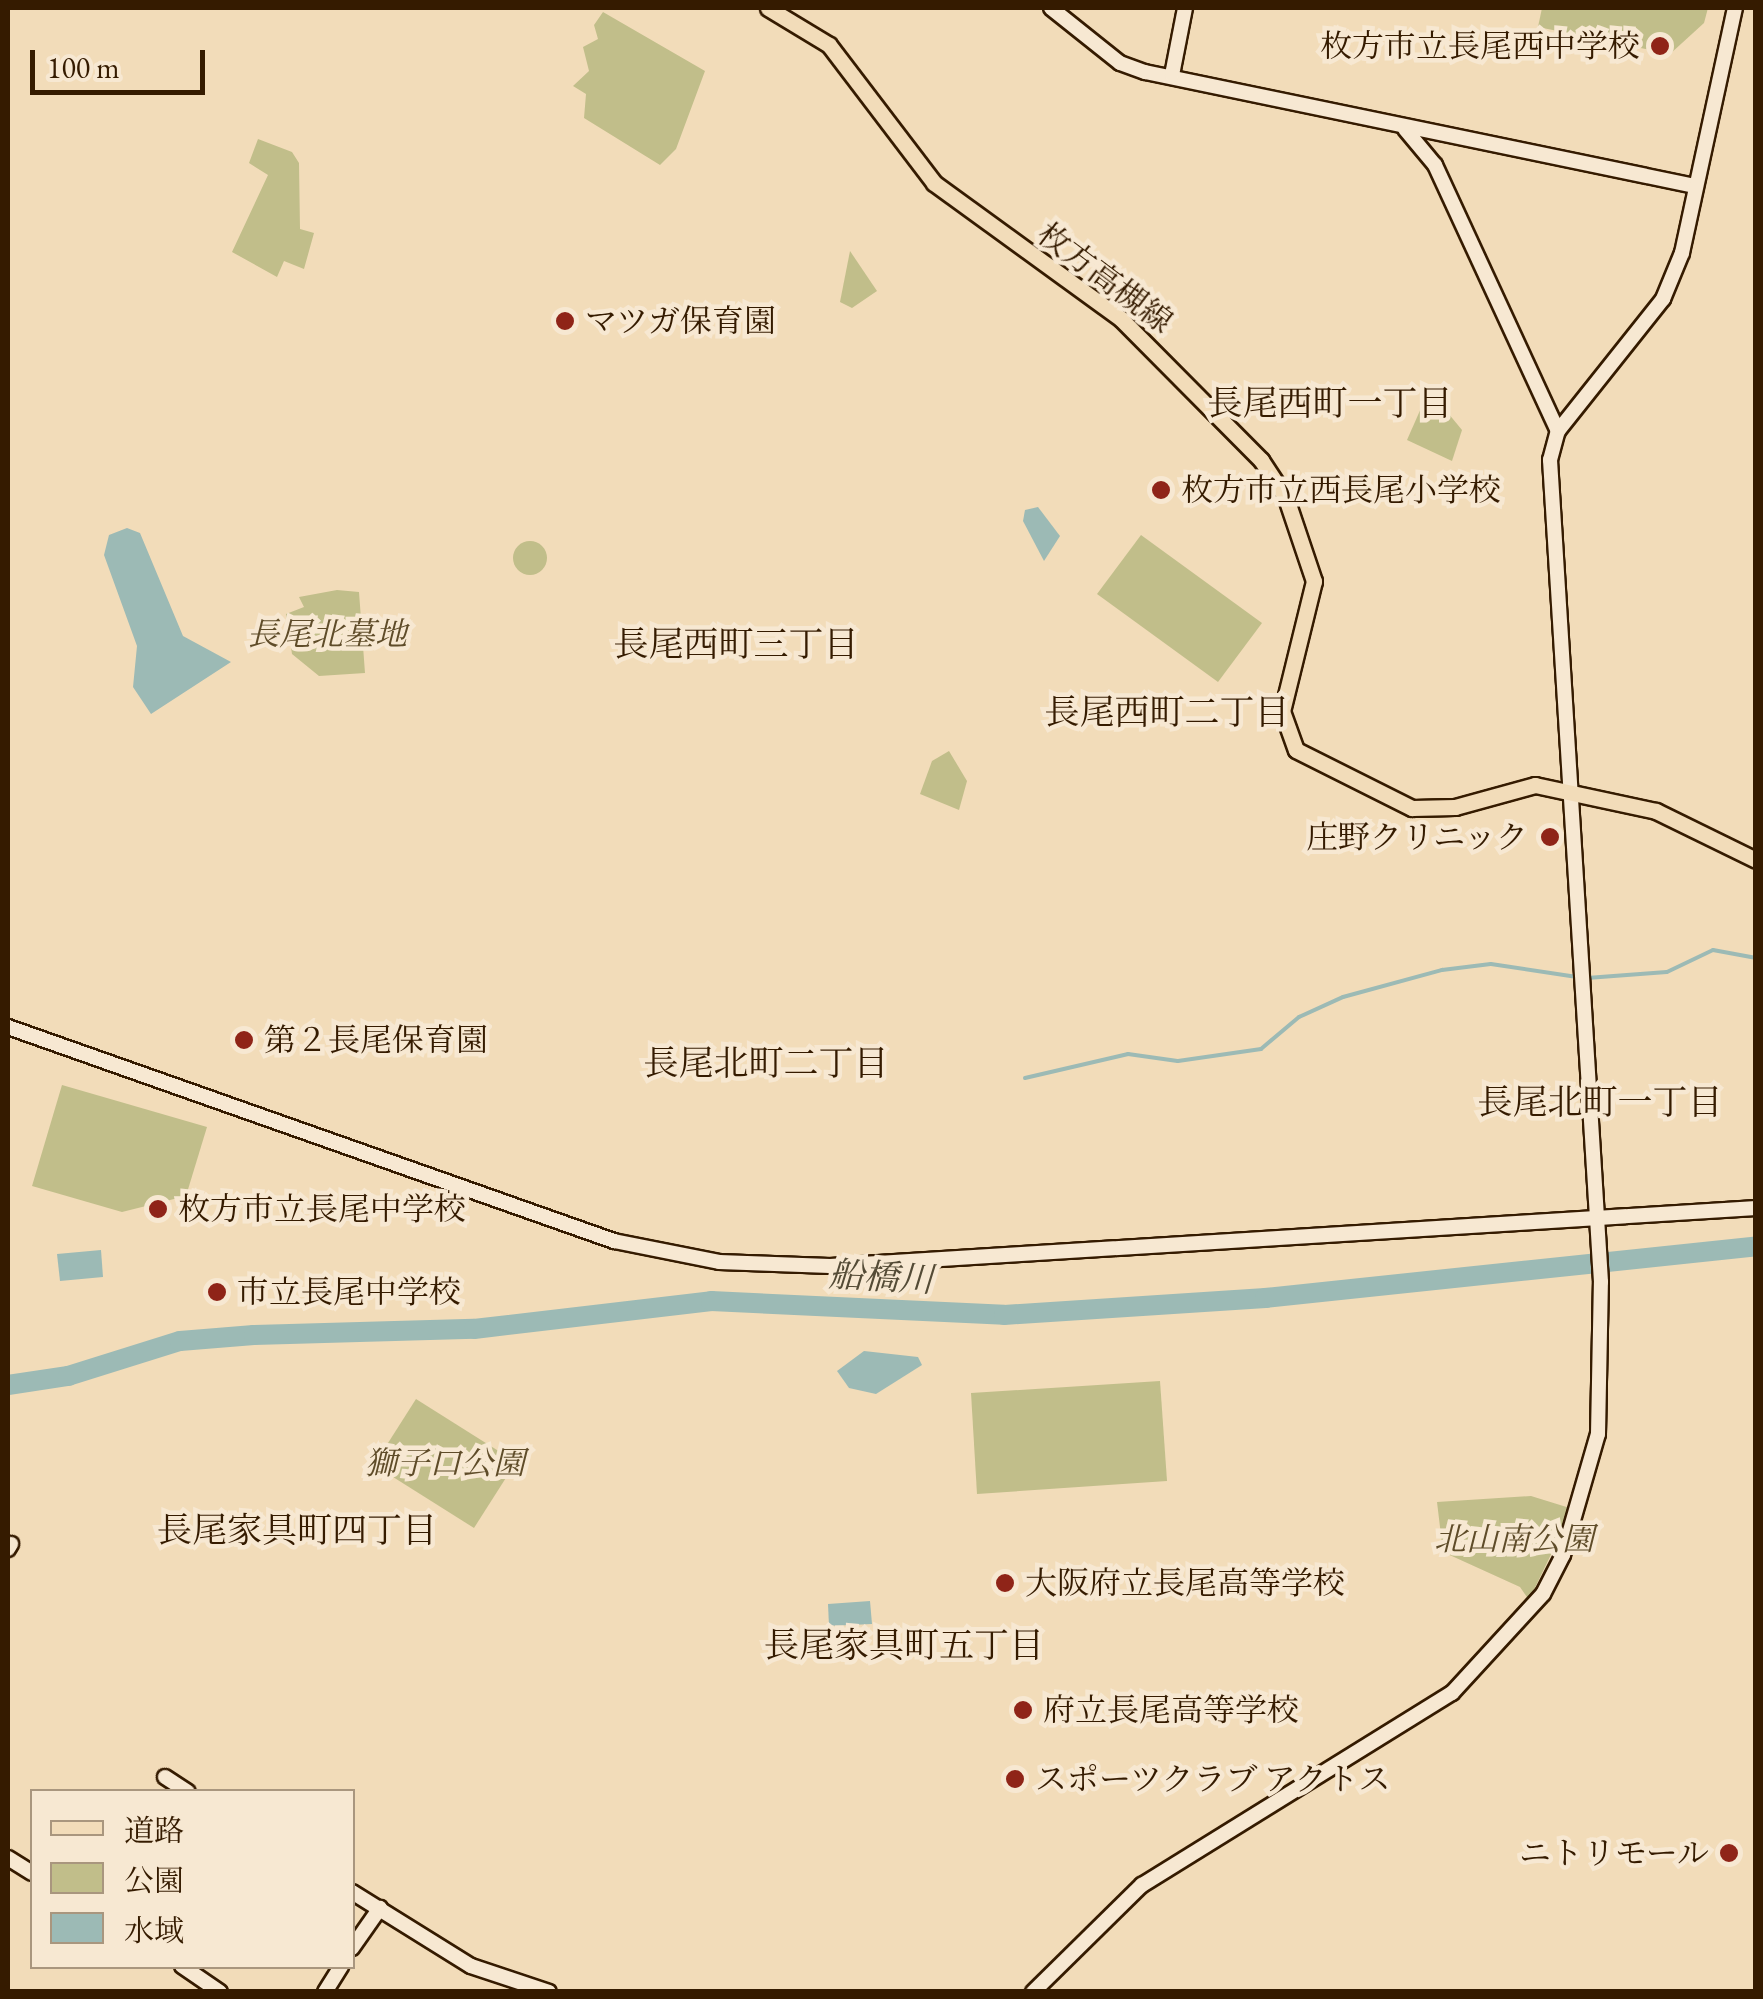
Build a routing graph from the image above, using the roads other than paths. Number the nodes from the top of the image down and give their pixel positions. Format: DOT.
graph roads {
  1 [pos="768,8"];
  2 [pos="1051,8"];
  3 [pos="1186,8"];
  4 [pos="1735,8"];
  5 [pos="1172,74"];
  6 [pos="1405,129"];
  7 [pos="1695,186"];
  8 [pos="1558,431"];
  9 [pos="1571,792"];
  10 [pos="1756,860"];
  11 [pos="8,1027"];
  12 [pos="1756,1208"];
  13 [pos="1600,1215"];
  14 [pos="165,1777"];
  15 [pos="183,1789"];
  16 [pos="8,1858"];
  17 [pos="30,1872"];
  18 [pos="355,1894"];
  19 [pos="380,1908"];
  20 [pos="355,1944"];
  21 [pos="186,1969"];
  22 [pos="338,1969"];
  23 [pos="220,1992"];
  24 [pos="324,1992"];
  25 [pos="549,1992"];
  26 [pos="1033,1992"];
  1 -- 9 [label="main road, 枚方高槻線"];
  2 -- 5 [label="street"];
  3 -- 5 [label="street"];
  4 -- 7 [label="street"];
  5 -- 6 [label="street"];
  6 -- 7 [label="street"];
  6 -- 8 [label="street"];
  7 -- 8 [label="street"];
  8 -- 9 [label="street"];
  9 -- 10 [label="main road, 枚方高槻線"];
  9 -- 13 [label="street"];
  11 -- 13 [label="street"];
  12 -- 13 [label="street"];
  13 -- 26 [label="street"];
  14 -- 15 [label="street"];
  16 -- 17 [label="street"];
  18 -- 19 [label="street"];
  19 -- 20 [label="street"];
  19 -- 25 [label="street"];
  21 -- 23 [label="street"];
  22 -- 24 [label="street"];
}
